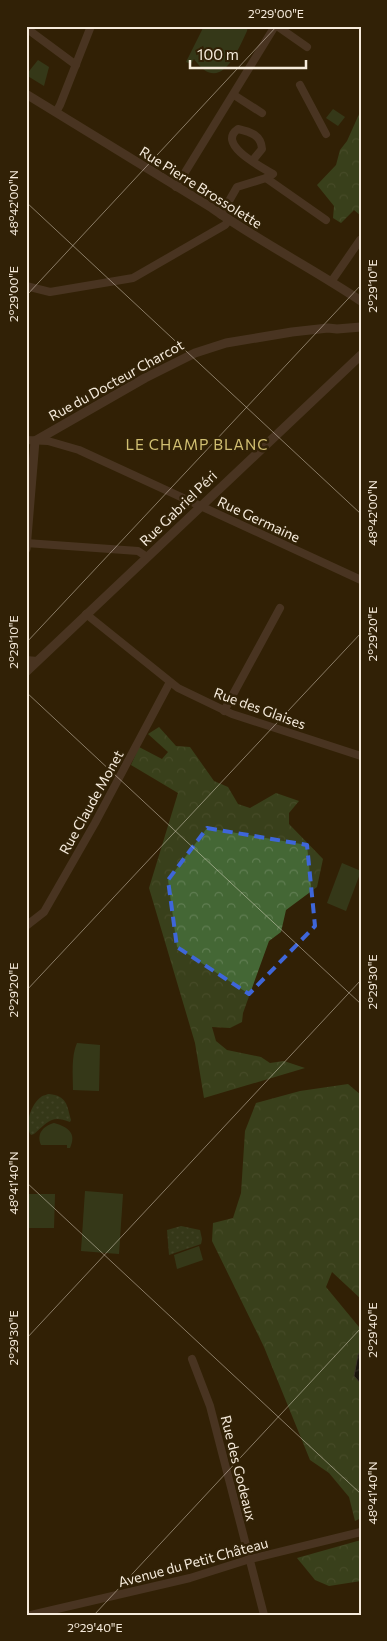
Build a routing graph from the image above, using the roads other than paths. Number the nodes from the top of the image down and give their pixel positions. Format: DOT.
graph roads {
  1 [pos="91,26"];
  2 [pos="276,26"];
  3 [pos="26,28"];
  4 [pos="307,47"];
  5 [pos="76,65"];
  6 [pos="300,85"];
  7 [pos="26,94"];
  8 [pos="234,95"];
  9 [pos="56,112"];
  10 [pos="262,113"];
  11 [pos="326,134"];
  12 [pos="252,160"];
  13 [pos="266,178"];
  14 [pos="176,187"];
  15 [pos="221,215"];
  16 [pos="229,220"];
  17 [pos="326,220"];
  18 [pos="360,240"];
  19 [pos="331,282"];
  20 [pos="26,286"];
  21 [pos="361,301"];
  22 [pos="361,327"];
  23 [pos="361,355"];
  24 [pos="31,440"];
  25 [pos="201,506"];
  26 [pos="26,543"];
  27 [pos="26,548"];
  28 [pos="147,557"];
  29 [pos="361,580"];
  30 [pos="280,608"];
  31 [pos="86,614"];
  32 [pos="26,660"];
  33 [pos="38,661"];
  34 [pos="26,672"];
  35 [pos="170,682"];
  36 [pos="224,711"];
  37 [pos="361,756"];
  38 [pos="26,926"];
  39 [pos="192,1359"];
  40 [pos="361,1532"];
  41 [pos="250,1560"];
  42 [pos="31,1615"];
  43 [pos="264,1615"];
  1 -- 5 [label="street"];
  2 -- 4 [label="street"];
  2 -- 8 [label="street"];
  3 -- 5 [label="street"];
  5 -- 9 [label="street"];
  6 -- 11 [label="street"];
  7 -- 9 [label="street, Rue Pierre Brossolette"];
  8 -- 10 [label="street"];
  8 -- 14 [label="street"];
  9 -- 14 [label="street, Rue Pierre Brossolette"];
  12 -- 13 [label="street"];
  13 -- 15 [label="street"];
  13 -- 17 [label="street"];
  14 -- 15 [label="street, Rue Pierre Brossolette"];
  15 -- 16 [label="street, Rue Pierre Brossolette"];
  16 -- 19 [label="street, Rue Pierre Brossolette"];
  16 -- 20 [label="street"];
  18 -- 19 [label="street"];
  19 -- 21 [label="street, Rue Pierre Brossolette"];
  22 -- 24 [label="street, Rue du Docteur Charcot"];
  23 -- 25 [label="street, Rue Gabriel Péri"];
  24 -- 25 [label="street, Rue Germaine"];
  24 -- 26 [label="street"];
  25 -- 28 [label="street, Rue Gabriel Péri"];
  25 -- 29 [label="street, Rue Germaine"];
  26 -- 27 [label="street"];
  26 -- 28 [label="street"];
  28 -- 31 [label="street, Rue Gabriel Péri"];
  30 -- 36 [label="street"];
  31 -- 33 [label="street, Rue Gabriel Péri"];
  31 -- 35 [label="street, Rue des Glaises"];
  32 -- 33 [label="street"];
  33 -- 34 [label="street, Rue Gabriel Péri"];
  35 -- 36 [label="street, Rue des Glaises"];
  35 -- 38 [label="street, Rue Claude Monet"];
  36 -- 37 [label="street, Rue des Glaises"];
  39 -- 41 [label="street, Rue des Godeaux"];
  40 -- 41 [label="street, Avenue du Petit Château"];
  41 -- 42 [label="street, Avenue du Petit Château"];
  41 -- 43 [label="street, Rue des Godeaux"];
}
